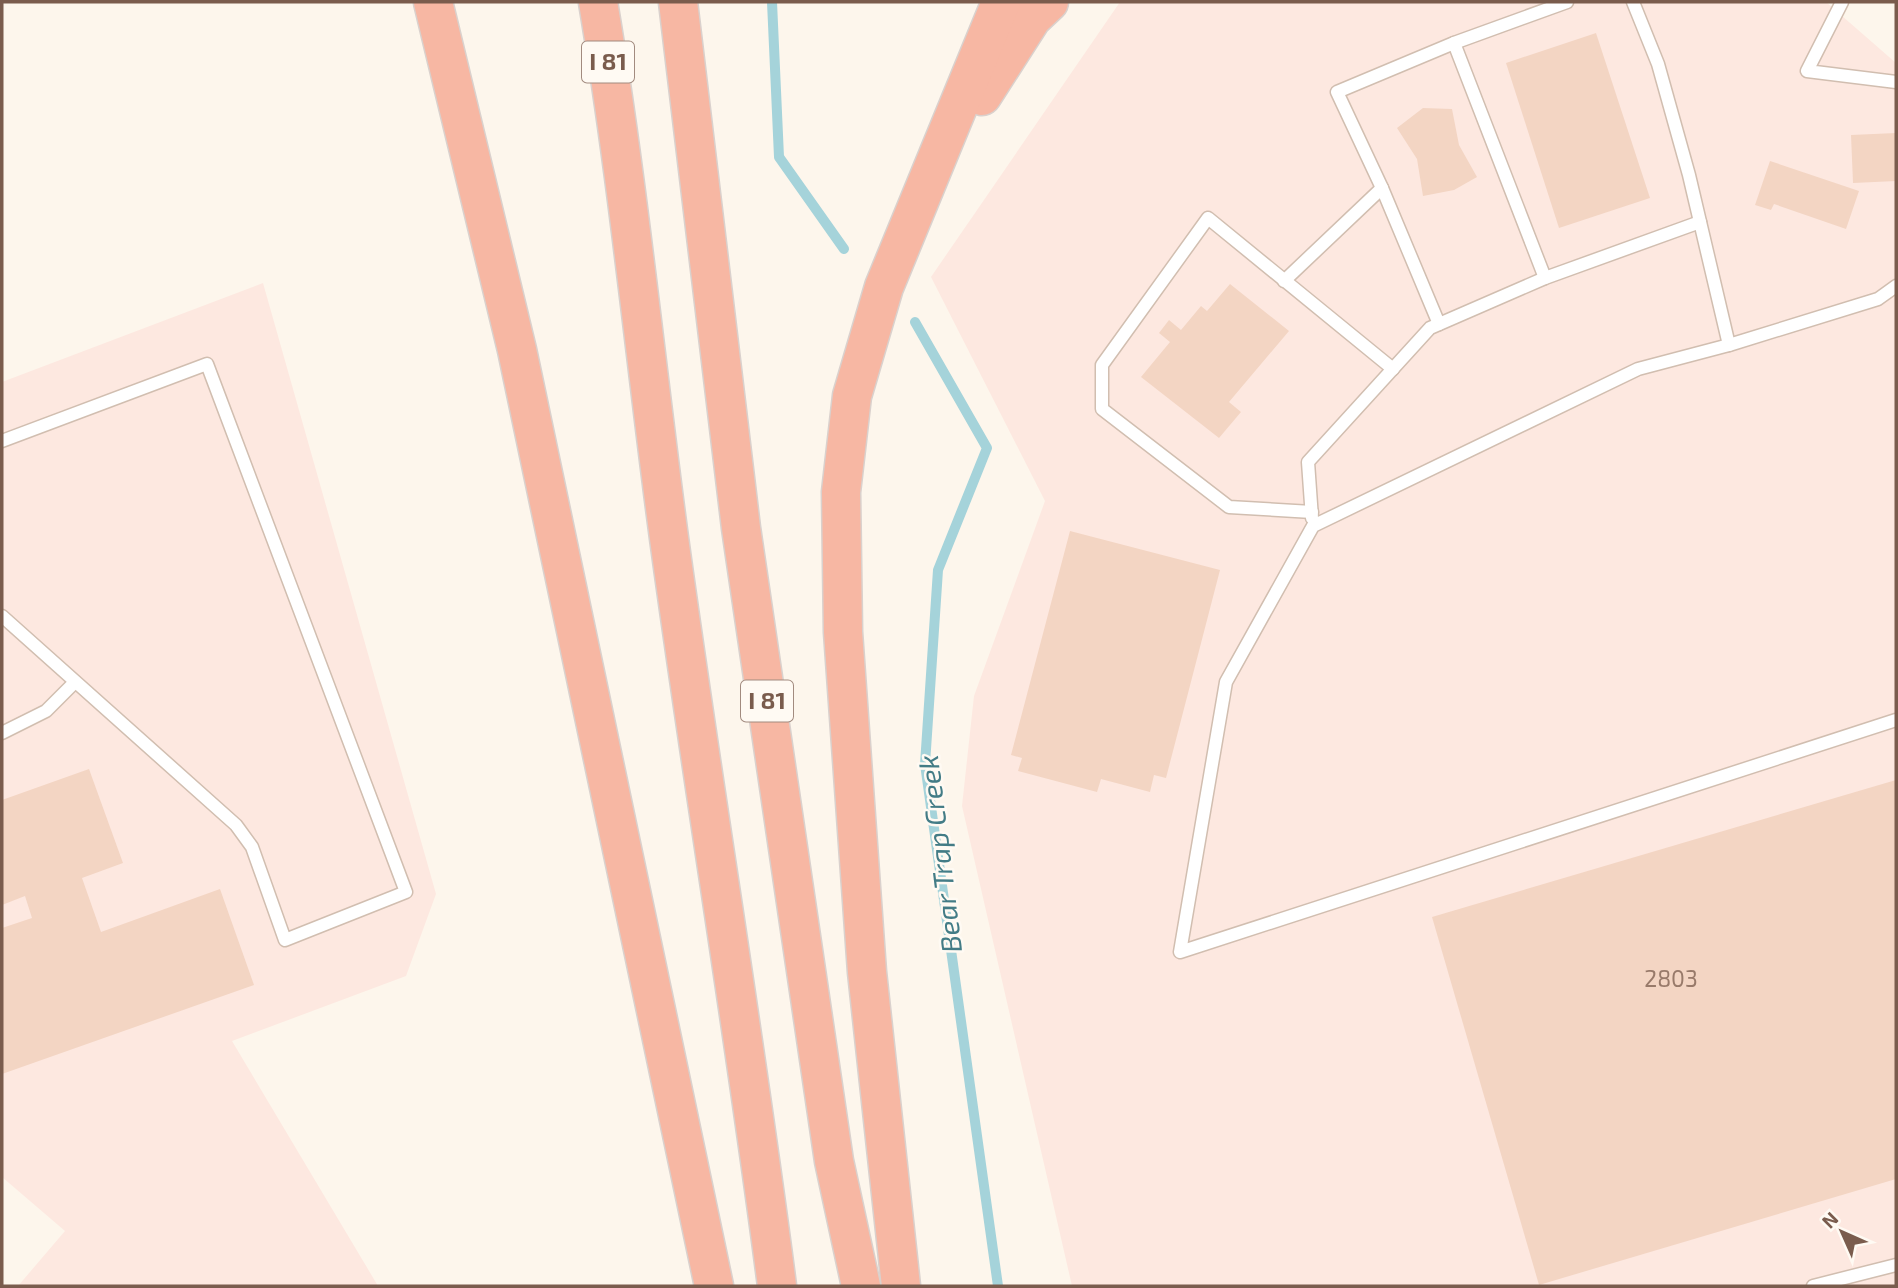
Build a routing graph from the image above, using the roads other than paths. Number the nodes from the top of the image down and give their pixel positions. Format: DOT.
graph roads {
  1 [pos="432,2"];
  2 [pos="598,2"];
  3 [pos="678,2"];
  4 [pos="1001,2"];
  5 [pos="1049,2"];
  6 [pos="1567,2"];
  7 [pos="1633,2"];
  8 [pos="1842,2"];
  9 [pos="1454,43"];
  10 [pos="1896,82"];
  11 [pos="1381,188"];
  12 [pos="923,189"];
  13 [pos="1700,222"];
  14 [pos="1545,278"];
  15 [pos="1284,281"];
  16 [pos="1896,286"];
  17 [pos="1439,324"];
  18 [pos="1729,345"];
  19 [pos="1393,369"];
  20 [pos="2,440"];
  21 [pos="1312,512"];
  22 [pos="1313,526"];
  23 [pos="2,616"];
  24 [pos="75,682"];
  25 [pos="1896,720"];
  26 [pos="2,733"];
  27 [pos="1896,1265"];
  28 [pos="714,1286"];
  29 [pos="777,1286"];
  30 [pos="861,1286"];
  31 [pos="901,1286"];
  32 [pos="1813,1286"];
  1 -- 28 [label="highway"];
  2 -- 29 [label="highway, I 81"];
  3 -- 30 [label="highway, I 81"];
  4 -- 12 [label="highway"];
  5 -- 12 [label="highway"];
  6 -- 9 [label="lane"];
  7 -- 13 [label="lane"];
  8 -- 10 [label="lane"];
  9 -- 11 [label="lane"];
  9 -- 14 [label="lane"];
  11 -- 15 [label="lane"];
  11 -- 17 [label="lane"];
  12 -- 31 [label="highway"];
  13 -- 14 [label="lane"];
  13 -- 18 [label="lane"];
  14 -- 17 [label="lane"];
  15 -- 19 [label="lane"];
  15 -- 21 [label="lane"];
  16 -- 18 [label="lane"];
  17 -- 19 [label="lane"];
  18 -- 22 [label="lane"];
  19 -- 21 [label="lane"];
  20 -- 24 [label="lane"];
  21 -- 22 [label="lane"];
  22 -- 25 [label="lane"];
  23 -- 24 [label="lane"];
  24 -- 26 [label="lane"];
  27 -- 32 [label="lane"];
}
